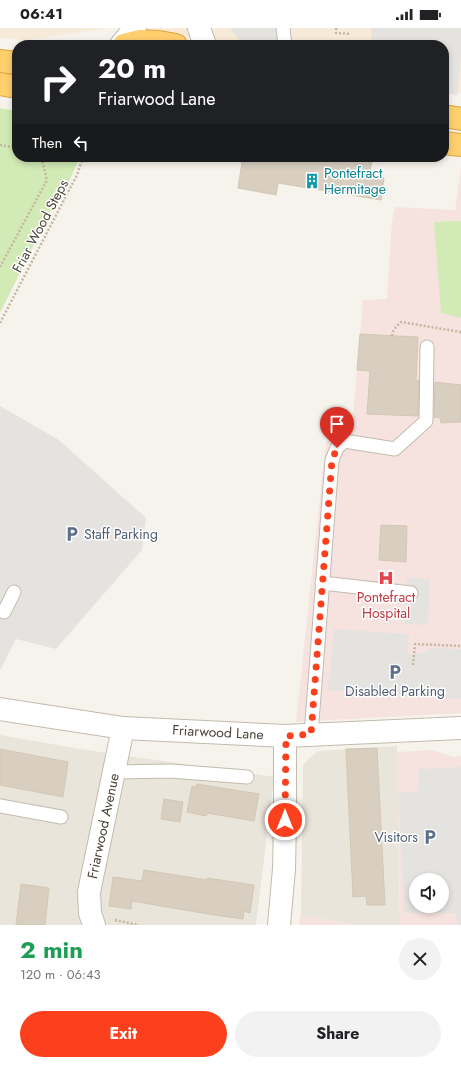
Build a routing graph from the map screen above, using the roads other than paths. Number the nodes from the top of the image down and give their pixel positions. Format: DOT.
graph roads {
  1 [pos="135,28"];
  2 [pos="199,28"];
  3 [pos="283,28"];
  4 [pos="127,40"];
  5 [pos="203,40"];
  6 [pos="284,40"];
  7 [pos="0,61"];
  8 [pos="12,63"];
  9 [pos="0,84"];
  10 [pos="12,86"];
  11 [pos="449,117"];
  12 [pos="461,119"];
  13 [pos="449,144"];
  14 [pos="461,145"];
  15 [pos="427,347"];
  16 [pos="322,583"];
  17 [pos="14,592"];
  18 [pos="411,593"];
  19 [pos="1,615"];
  20 [pos="0,709"];
  21 [pos="122,728"];
  22 [pos="461,728"];
  23 [pos="311,734"];
  24 [pos="286,736"];
  25 [pos="114,772"];
  26 [pos="247,777"];
  27 [pos="0,806"];
  28 [pos="62,817"];
  29 [pos="94,925"];
  30 [pos="279,925"];
  1 -- 4 [label="street"];
  2 -- 5 [label="street"];
  3 -- 6 [label="lane"];
  7 -- 8 [label="highway"];
  9 -- 10 [label="highway"];
  11 -- 12 [label="highway"];
  13 -- 14 [label="highway"];
  15 -- 16 [label="lane"];
  16 -- 18 [label="lane"];
  16 -- 23 [label="lane"];
  17 -- 19 [label="lane"];
  20 -- 21 [label="street, Friarwood Lane"];
  21 -- 24 [label="street, Friarwood Lane"];
  21 -- 25 [label="street, Friarwood Avenue"];
  22 -- 23 [label="street, Friarwood Lane"];
  23 -- 24 [label="street, Friarwood Lane"];
  24 -- 30 [label="street"];
  25 -- 26 [label="lane"];
  25 -- 29 [label="street, Friarwood Avenue"];
  27 -- 28 [label="lane"];
}
